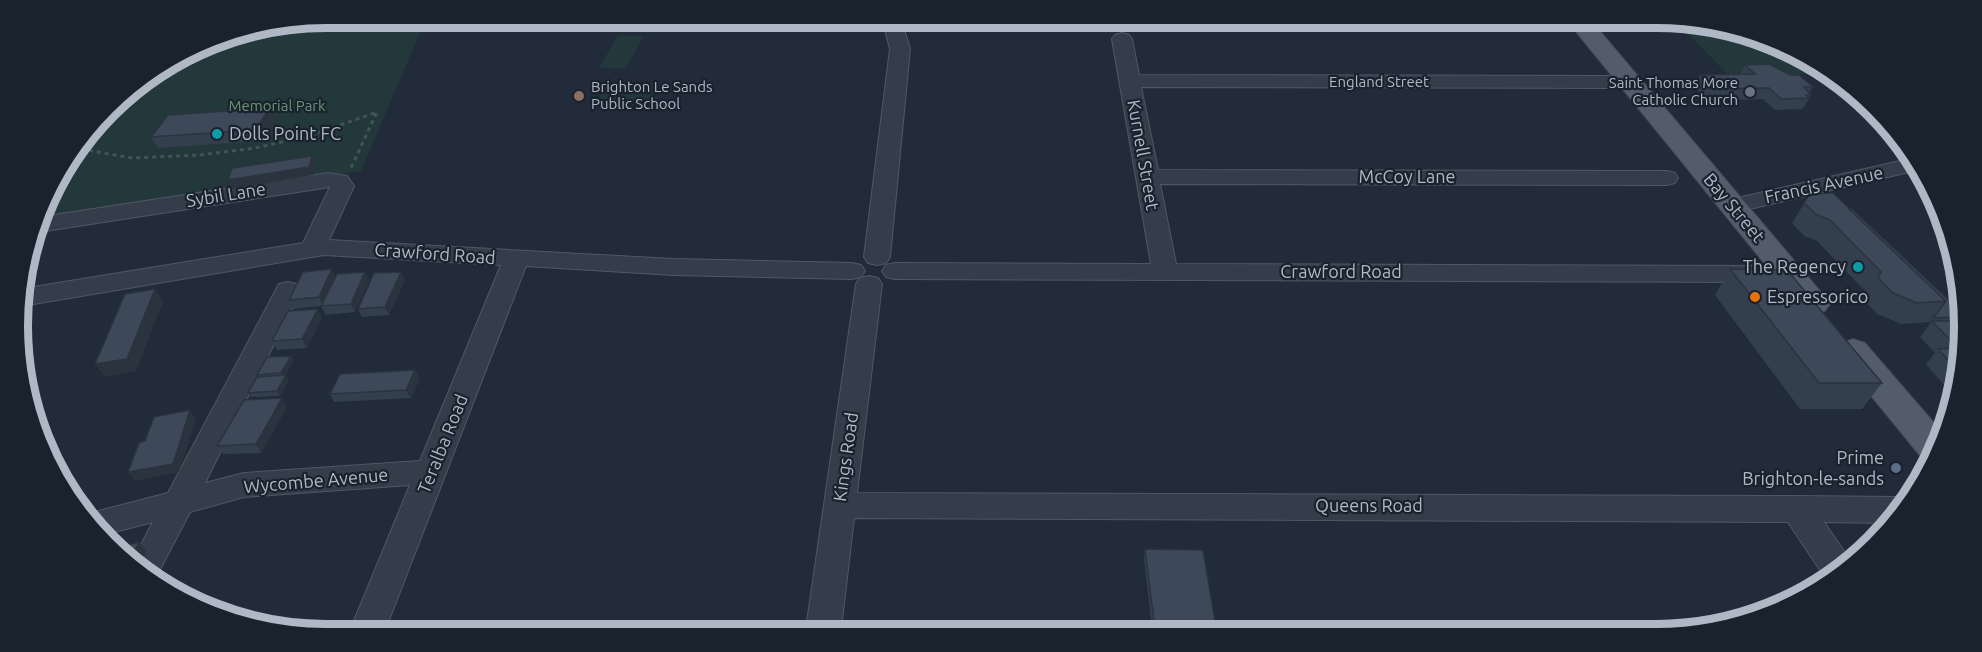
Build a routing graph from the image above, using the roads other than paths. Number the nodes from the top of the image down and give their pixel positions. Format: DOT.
graph roads {
  1 [pos="894,28"];
  2 [pos="1584,28"];
  3 [pos="1122,39"];
  4 [pos="1130,81"];
  5 [pos="1629,82"];
  6 [pos="1907,167"];
  7 [pos="1148,177"];
  8 [pos="1667,178"];
  9 [pos="1732,206"];
  10 [pos="46,224"];
  11 [pos="312,249"];
  12 [pos="516,259"];
  13 [pos="873,271"];
  14 [pos="1165,271"];
  15 [pos="1788,274"];
  16 [pos="288,290"];
  17 [pos="30,296"];
  18 [pos="1930,442"];
  19 [pos="431,472"];
  20 [pos="179,503"];
  21 [pos="839,505"];
  22 [pos="1797,509"];
  23 [pos="1890,510"];
  24 [pos="103,523"];
  25 [pos="148,564"];
  26 [pos="1834,564"];
  27 [pos="371,624"];
  28 [pos="823,624"];
  1 -- 13 [label="street, Kings Road"];
  2 -- 5 [label="main road, Bay Street"];
  3 -- 4 [label="street, Kurnell Street"];
  4 -- 5 [label="street, England Street"];
  4 -- 7 [label="street, Kurnell Street"];
  5 -- 9 [label="main road, Bay Street"];
  6 -- 9 [label="street, Francis Avenue"];
  7 -- 8 [label="street, McCoy Lane"];
  7 -- 14 [label="street, Kurnell Street"];
  9 -- 15 [label="main road, Bay Street"];
  10 -- 11 [label="street, Sybil Lane"];
  11 -- 12 [label="street, Crawford Road"];
  11 -- 17 [label="street, Crawford Road"];
  12 -- 13 [label="street, Crawford Road"];
  12 -- 19 [label="street, Teralba Road"];
  13 -- 14 [label="street, Crawford Road"];
  13 -- 21 [label="street, Kings Road"];
  14 -- 15 [label="street, Crawford Road"];
  15 -- 18 [label="main road, Bay Street"];
  16 -- 20 [label="street"];
  19 -- 20 [label="street, Wycombe Avenue"];
  19 -- 27 [label="street, Teralba Road"];
  20 -- 24 [label="street, Wycombe Avenue"];
  20 -- 25 [label="street"];
  21 -- 22 [label="street, Queens Road"];
  21 -- 28 [label="street, Kings Road"];
  22 -- 23 [label="street, Queens Road"];
  22 -- 26 [label="street"];
}
